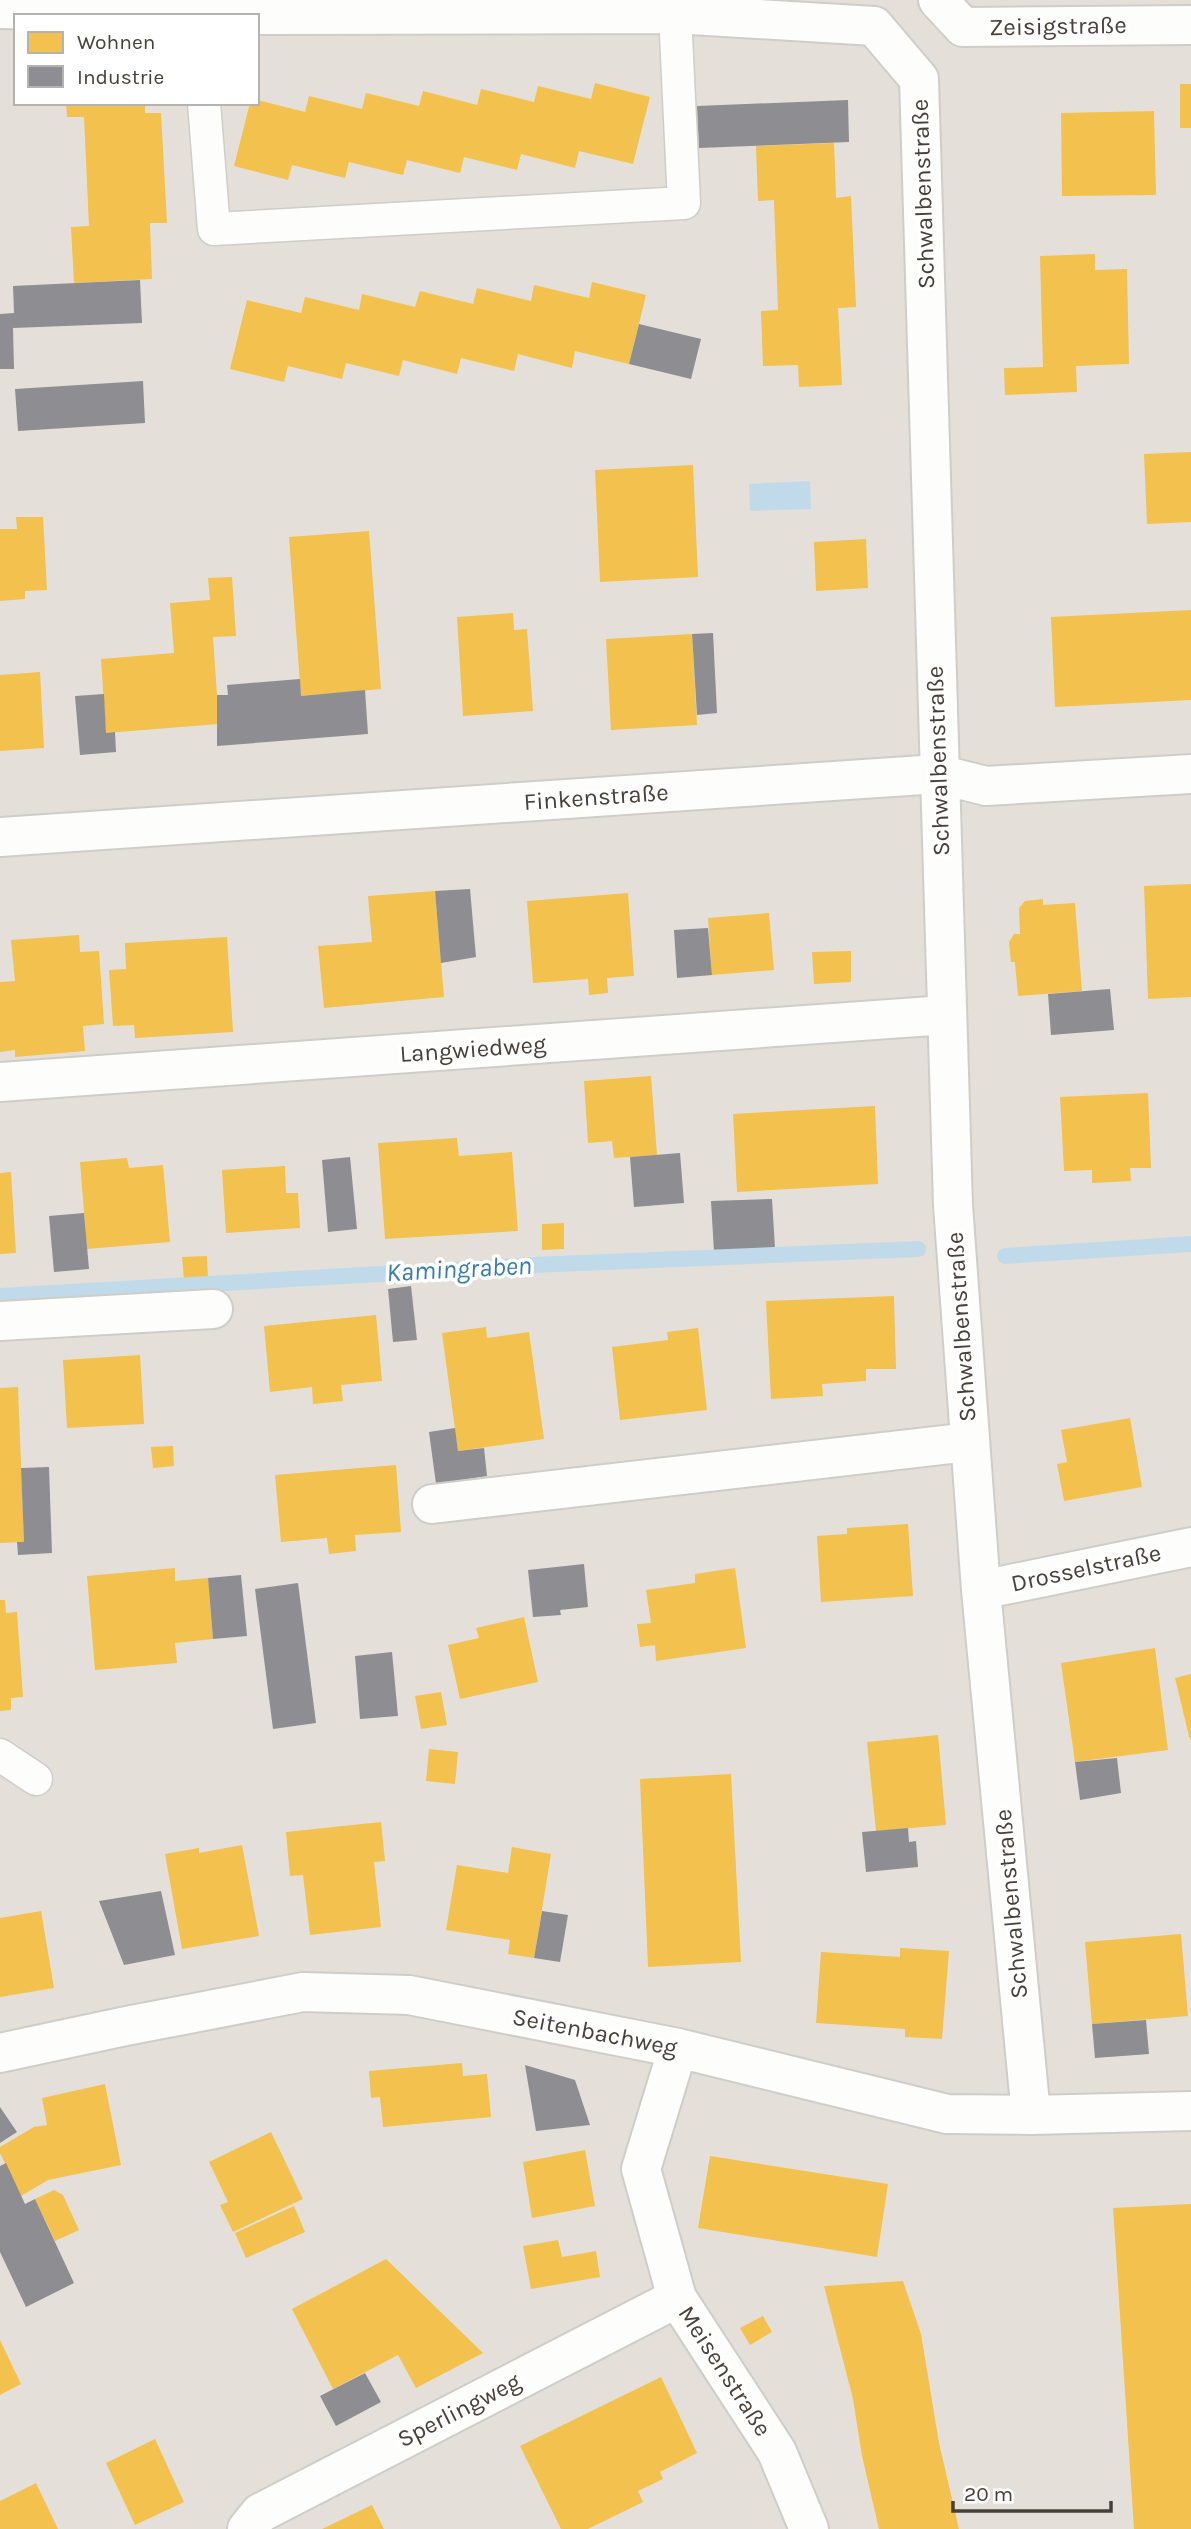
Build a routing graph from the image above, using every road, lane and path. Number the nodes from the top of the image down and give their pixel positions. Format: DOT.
graph roads {
  1 [pos="937,0"];
  2 [pos="0,9"];
  3 [pos="197,14"];
  4 [pos="675,14"];
  5 [pos="259,15"];
  6 [pos="1191,25"];
  7 [pos="204,105"];
  8 [pos="938,774"];
  9 [pos="1191,774"];
  10 [pos="0,836"];
  11 [pos="946,1015"];
  12 [pos="0,1082"];
  13 [pos="213,1309"];
  14 [pos="0,1321"];
  15 [pos="969,1442"];
  16 [pos="432,1504"];
  17 [pos="1191,1547"];
  18 [pos="981,1590"];
  19 [pos="0,1755"];
  20 [pos="36,1779"];
  21 [pos="678,2048"];
  22 [pos="0,2053"];
  23 [pos="1191,2111"];
  24 [pos="1031,2115"];
  25 [pos="677,2298"];
  26 [pos="247,2529"];
  27 [pos="809,2529"];
  1 -- 6 [label="street, Zeisigstraße"];
  2 -- 3 [label="street"];
  4 -- 5 [label="street"];
  4 -- 7 [label="lane"];
  4 -- 8 [label="street, Schwalbenstraße"];
  8 -- 9 [label="street, Finkenstraße"];
  8 -- 10 [label="street, Finkenstraße"];
  8 -- 11 [label="street, Schwalbenstraße"];
  11 -- 12 [label="street, Langwiedweg"];
  11 -- 15 [label="street, Schwalbenstraße"];
  13 -- 14 [label="street"];
  15 -- 16 [label="street, Schwalbenstraße"];
  15 -- 18 [label="street, Schwalbenstraße"];
  17 -- 18 [label="street, Drosselstraße"];
  18 -- 24 [label="street, Schwalbenstraße"];
  19 -- 20 [label="lane"];
  21 -- 22 [label="street, Seitenbachweg"];
  21 -- 24 [label="street, Seitenbachweg"];
  21 -- 25 [label="street, Meisenstraße"];
  23 -- 24 [label="street, Seitenbachweg"];
  25 -- 26 [label="street, Sperlingweg"];
  25 -- 27 [label="street, Meisenstraße"];
}
